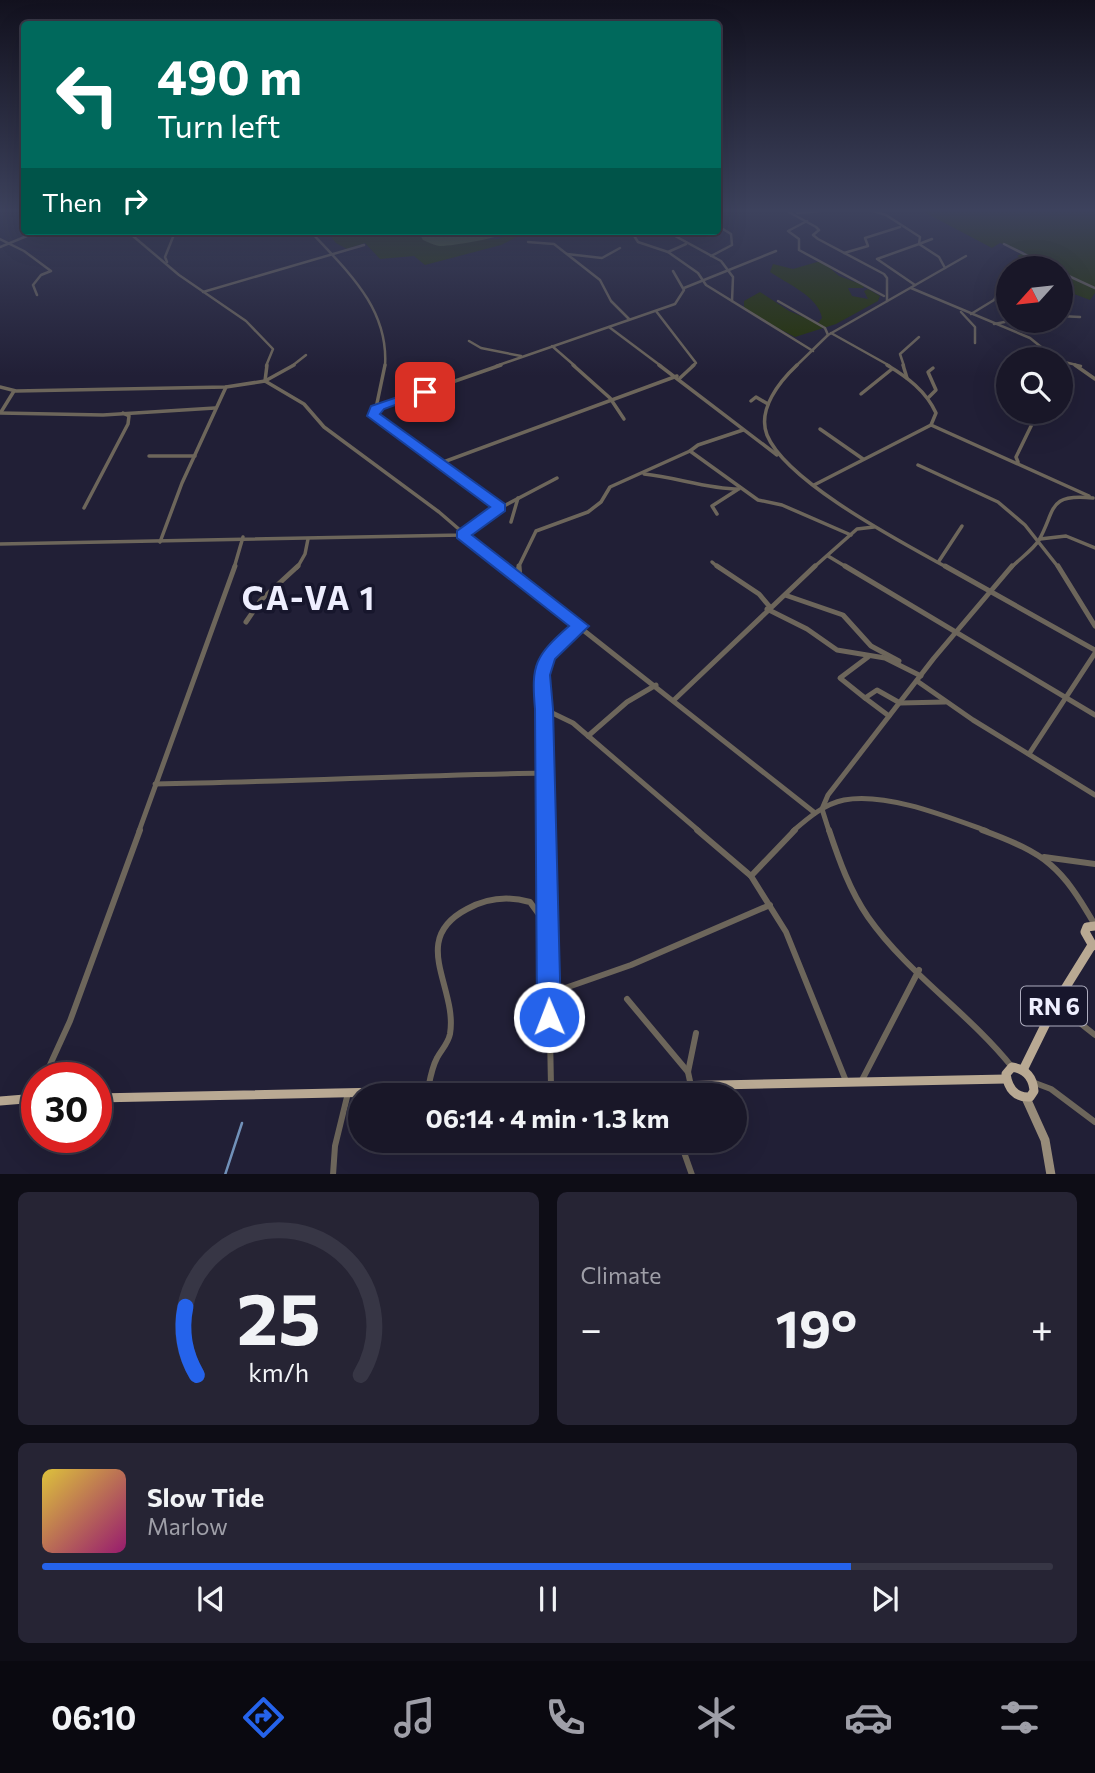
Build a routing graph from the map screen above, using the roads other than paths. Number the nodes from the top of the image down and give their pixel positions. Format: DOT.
graph roads {
  1 [pos="48,266"];
  2 [pos="172,266"];
  3 [pos="292,266"];
  4 [pos="342,266"];
  5 [pos="583,266"];
  6 [pos="684,266"];
  7 [pos="725,266"];
  8 [pos="739,266"];
  9 [pos="827,266"];
  10 [pos="868,266"];
  11 [pos="886,266"];
  12 [pos="949,266"];
  13 [pos="945,268"];
  14 [pos="728,270"];
  15 [pos="673,271"];
  16 [pos="1073,278"];
  17 [pos="701,281"];
  18 [pos="913,287"];
  19 [pos="684,288"];
  20 [pos="1095,288"];
  21 [pos="203,292"];
  22 [pos="37,295"];
  23 [pos="996,296"];
  24 [pos="886,299"];
  25 [pos="778,301"];
  26 [pos="732,302"];
  27 [pos="958,309"];
  28 [pos="656,311"];
  29 [pos="970,314"];
  30 [pos="1073,317"];
  31 [pos="1080,317"];
  32 [pos="629,319"];
  33 [pos="996,322"];
  34 [pos="989,323"];
  35 [pos="841,326"];
  36 [pos="608,327"];
  37 [pos="825,328"];
  38 [pos="830,334"];
  39 [pos="919,337"];
  40 [pos="469,341"];
  41 [pos="975,343"];
  42 [pos="552,346"];
  43 [pos="1044,347"];
  44 [pos="813,351"];
  45 [pos="306,355"];
  46 [pos="522,356"];
  47 [pos="1073,364"];
  48 [pos="933,368"];
  49 [pos="892,369"];
  50 [pos="678,377"];
  51 [pos="1095,379"];
  52 [pos="265,381"];
  53 [pos="908,381"];
  54 [pos="0,387"];
  55 [pos="226,387"];
  56 [pos="14,391"];
  57 [pos="861,394"];
  58 [pos="610,398"];
  59 [pos="929,398"];
  60 [pos="751,401"];
  61 [pos="768,404"];
  62 [pos="215,408"];
  63 [pos="375,409"];
  64 [pos="123,412"];
  65 [pos="0,413"];
  66 [pos="624,419"];
  67 [pos="1032,424"];
  68 [pos="931,425"];
  69 [pos="820,429"];
  70 [pos="743,430"];
  71 [pos="690,451"];
  72 [pos="149,456"];
  73 [pos="195,456"];
  74 [pos="782,458"];
  75 [pos="863,459"];
  76 [pos="438,464"];
  77 [pos="918,465"];
  78 [pos="1022,466"];
  79 [pos="643,474"];
  80 [pos="557,478"];
  81 [pos="814,485"];
  82 [pos="738,489"];
  83 [pos="519,498"];
  84 [pos="1094,498"];
  85 [pos="83,508"];
  86 [pos="500,508"];
  87 [pos="717,514"];
  88 [pos="852,514"];
  89 [pos="511,523"];
  90 [pos="962,526"];
  91 [pos="874,527"];
  92 [pos="858,529"];
  93 [pos="462,535"];
  94 [pos="852,535"];
  95 [pos="243,537"];
  96 [pos="308,539"];
  97 [pos="1039,541"];
  98 [pos="160,542"];
  99 [pos="0,544"];
  100 [pos="1095,548"];
  101 [pos="828,556"];
  102 [pos="939,561"];
  103 [pos="712,562"];
  104 [pos="520,578"];
  105 [pos="992,591"];
  106 [pos="785,594"];
  107 [pos="765,599"];
  108 [pos="779,599"];
  109 [pos="769,608"];
  110 [pos="246,622"];
  111 [pos="581,626"];
  112 [pos="1095,626"];
  113 [pos="957,632"];
  114 [pos="1095,652"];
  115 [pos="869,656"];
  116 [pos="905,666"];
  117 [pos="919,679"];
  118 [pos="656,685"];
  119 [pos="865,698"];
  120 [pos="1066,698"];
  121 [pos="674,700"];
  122 [pos="946,702"];
  123 [pos="900,703"];
  124 [pos="544,709"];
  125 [pos="1095,715"];
  126 [pos="889,716"];
  127 [pos="588,736"];
  128 [pos="1030,754"];
  129 [pos="545,773"];
  130 [pos="155,784"];
  131 [pos="1095,795"];
  132 [pos="822,809"];
  133 [pos="815,813"];
  134 [pos="1041,856"];
  135 [pos="1095,864"];
  136 [pos="751,876"];
  137 [pos="770,905"];
  138 [pos="1095,926"];
  139 [pos="549,928"];
  140 [pos="1094,946"];
  141 [pos="919,970"];
  142 [pos="548,994"];
  143 [pos="627,999"];
  144 [pos="1056,1003"];
  145 [pos="696,1033"];
  146 [pos="1095,1035"];
  147 [pos="51,1062"];
  148 [pos="1012,1067"];
  149 [pos="1023,1070"];
  150 [pos="688,1072"];
  151 [pos="1006,1079"];
  152 [pos="847,1082"];
  153 [pos="861,1082"];
  154 [pos="1033,1082"];
  155 [pos="429,1083"];
  156 [pos="551,1083"];
  157 [pos="686,1083"];
  158 [pos="747,1087"];
  159 [pos="348,1093"];
  160 [pos="112,1098"];
  161 [pos="1026,1098"];
  162 [pos="21,1099"];
  163 [pos="0,1101"];
  164 [pos="1095,1122"];
  165 [pos="684,1153"];
  166 [pos="333,1174"];
  167 [pos="692,1174"];
  168 [pos="1051,1174"];
  1 -- 22 [label="street"];
  2 -- 21 [label="street"];
  3 -- 21 [label="street"];
  4 -- 63 [label="street"];
  5 -- 32 [label="street"];
  6 -- 17 [label="street"];
  7 -- 14 [label="street"];
  8 -- 14 [label="street"];
  9 -- 24 [label="street"];
  10 -- 24 [label="street"];
  11 -- 18 [label="street"];
  12 -- 13 [label="street"];
  13 -- 18 [label="street"];
  14 -- 17 [label="street"];
  14 -- 26 [label="street"];
  15 -- 19 [label="street"];
  16 -- 20 [label="street"];
  17 -- 19 [label="street"];
  17 -- 26 [label="street"];
  18 -- 24 [label="street"];
  18 -- 27 [label="street"];
  19 -- 28 [label="street"];
  21 -- 52 [label="street"];
  23 -- 29 [label="street"];
  24 -- 35 [label="street"];
  25 -- 37 [label="street"];
  26 -- 44 [label="street"];
  27 -- 29 [label="street"];
  27 -- 41 [label="street"];
  28 -- 32 [label="street"];
  28 -- 50 [label="street"];
  29 -- 34 [label="street"];
  30 -- 31 [label="street"];
  32 -- 36 [label="street"];
  33 -- 34 [label="street"];
  34 -- 43 [label="street"];
  35 -- 37 [label="street"];
  35 -- 38 [label="street"];
  36 -- 42 [label="street"];
  36 -- 50 [label="street"];
  37 -- 38 [label="street"];
  38 -- 44 [label="street"];
  38 -- 49 [label="street"];
  39 -- 53 [label="street"];
  40 -- 46 [label="street"];
  42 -- 46 [label="street"];
  42 -- 58 [label="street"];
  44 -- 61 [label="street"];
  45 -- 52 [label="street"];
  46 -- 63 [label="street"];
  47 -- 51 [label="street"];
  48 -- 59 [label="street"];
  49 -- 53 [label="street"];
  49 -- 57 [label="street"];
  50 -- 58 [label="street"];
  50 -- 70 [label="street"];
  52 -- 55 [label="street"];
  52 -- 93 [label="street"];
  53 -- 59 [label="street"];
  54 -- 56 [label="street"];
  55 -- 56 [label="street"];
  55 -- 62 [label="street"];
  56 -- 65 [label="street"];
  58 -- 66 [label="street"];
  58 -- 76 [label="street"];
  59 -- 68 [label="street"];
  60 -- 61 [label="street"];
  61 -- 74 [label="street"];
  62 -- 64 [label="street"];
  62 -- 73 [label="street"];
  63 -- 76 [label="street"];
  64 -- 65 [label="street"];
  64 -- 85 [label="street"];
  67 -- 78 [label="street"];
  68 -- 75 [label="street"];
  68 -- 78 [label="street"];
  69 -- 75 [label="street"];
  70 -- 71 [label="street"];
  70 -- 74 [label="street"];
  71 -- 79 [label="street"];
  71 -- 82 [label="street"];
  72 -- 73 [label="street"];
  73 -- 98 [label="street"];
  74 -- 81 [label="street"];
  75 -- 81 [label="street"];
  76 -- 86 [label="street"];
  77 -- 97 [label="street"];
  78 -- 84 [label="street"];
  79 -- 82 [label="street"];
  79 -- 104 [label="street"];
  80 -- 83 [label="street"];
  81 -- 88 [label="street"];
  82 -- 87 [label="street"];
  82 -- 94 [label="street"];
  83 -- 86 [label="street"];
  83 -- 89 [label="street"];
  84 -- 97 [label="street"];
  86 -- 93 [label="street"];
  88 -- 91 [label="street"];
  88 -- 92 [label="street"];
  90 -- 102 [label="street"];
  91 -- 92 [label="street"];
  91 -- 102 [label="street"];
  92 -- 94 [label="street"];
  93 -- 96 [label="street"];
  93 -- 104 [label="street"];
  94 -- 101 [label="street"];
  95 -- 96 [label="street"];
  95 -- 98 [label="street"];
  95 -- 130 [label="street"];
  96 -- 110 [label="street"];
  97 -- 100 [label="street"];
  97 -- 105 [label="street"];
  97 -- 112 [label="street"];
  98 -- 99 [label="street"];
  101 -- 106 [label="street"];
  101 -- 113 [label="street"];
  102 -- 105 [label="street"];
  103 -- 107 [label="street"];
  104 -- 111 [label="street"];
  105 -- 113 [label="street"];
  105 -- 114 [label="street"];
  106 -- 108 [label="street"];
  106 -- 116 [label="street"];
  107 -- 108 [label="street"];
  107 -- 109 [label="street"];
  108 -- 109 [label="street"];
  109 -- 115 [label="street"];
  109 -- 121 [label="street"];
  111 -- 118 [label="street"];
  111 -- 124 [label="street"];
  113 -- 117 [label="street"];
  113 -- 120 [label="street"];
  114 -- 120 [label="street"];
  115 -- 116 [label="street"];
  115 -- 119 [label="street"];
  116 -- 117 [label="street"];
  117 -- 122 [label="street"];
  117 -- 123 [label="street"];
  118 -- 121 [label="street"];
  118 -- 127 [label="street"];
  119 -- 123 [label="street"];
  119 -- 126 [label="street"];
  120 -- 125 [label="street"];
  120 -- 128 [label="street"];
  121 -- 133 [label="street"];
  122 -- 123 [label="street"];
  122 -- 128 [label="street"];
  123 -- 126 [label="street"];
  124 -- 127 [label="street"];
  124 -- 129 [label="street"];
  126 -- 132 [label="street"];
  127 -- 136 [label="street"];
  128 -- 131 [label="street"];
  129 -- 130 [label="street"];
  129 -- 139 [label="street"];
  130 -- 147 [label="street"];
  132 -- 133 [label="street"];
  132 -- 134 [label="street"];
  132 -- 141 [label="street"];
  133 -- 136 [label="street"];
  134 -- 135 [label="street"];
  134 -- 138 [label="street"];
  136 -- 137 [label="street"];
  137 -- 142 [label="street"];
  137 -- 152 [label="street"];
  138 -- 140 [label="main road, RN 6"];
  139 -- 142 [label="street"];
  139 -- 155 [label="street"];
  140 -- 144 [label="main road, RN 6"];
  141 -- 148 [label="street"];
  141 -- 153 [label="street"];
  142 -- 156 [label="street"];
  143 -- 150 [label="street"];
  144 -- 146 [label="street"];
  144 -- 149 [label="main road, RN 6"];
  145 -- 150 [label="street"];
  148 -- 149 [label="main road"];
  148 -- 151 [label="main road"];
  149 -- 154 [label="main road"];
  150 -- 157 [label="street"];
  151 -- 153 [label="main road"];
  151 -- 161 [label="main road"];
  152 -- 153 [label="main road"];
  152 -- 158 [label="main road"];
  154 -- 161 [label="main road"];
  154 -- 164 [label="street"];
  159 -- 160 [label="main road"];
  159 -- 166 [label="street"];
  161 -- 168 [label="street"];
  162 -- 163 [label="main road"];
  165 -- 167 [label="street"];
}
